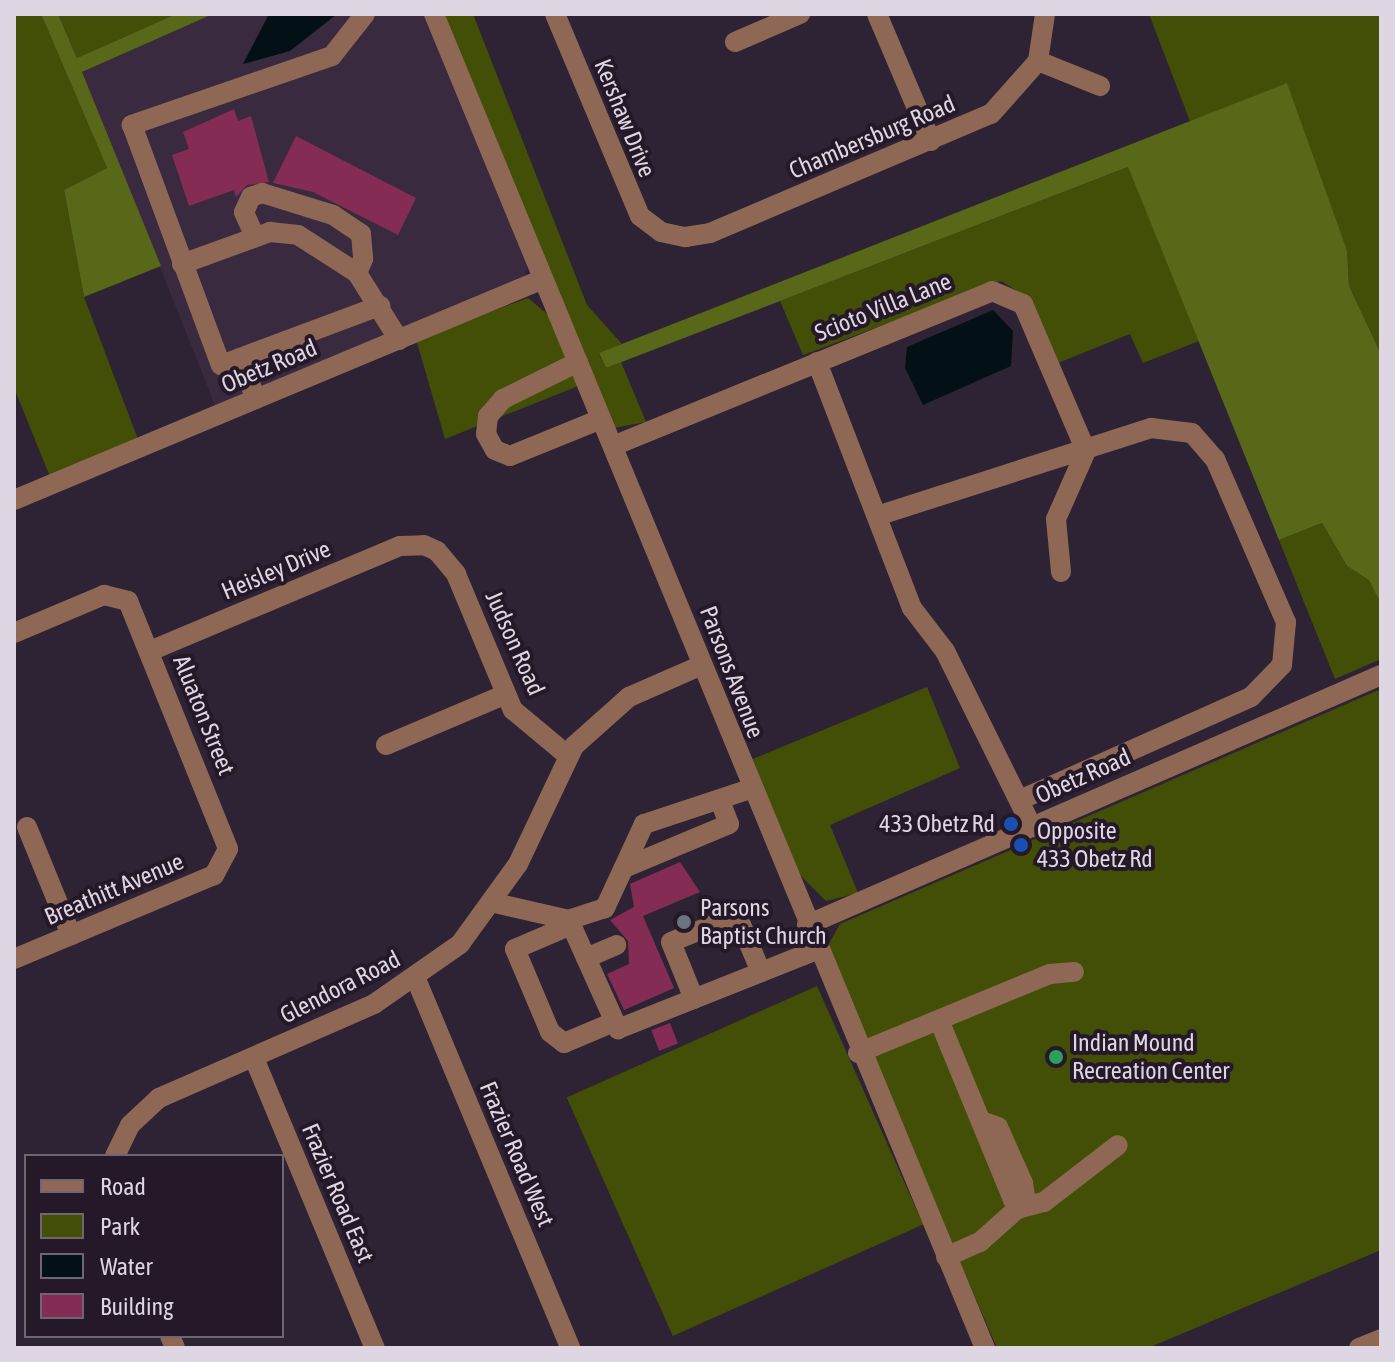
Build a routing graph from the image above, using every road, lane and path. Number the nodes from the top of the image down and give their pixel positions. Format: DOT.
graph roads {
  1 [pos="365,14"];
  2 [pos="434,14"];
  3 [pos="555,14"];
  4 [pos="800,14"];
  5 [pos="877,14"];
  6 [pos="1045,14"];
  7 [pos="735,42"];
  8 [pos="1038,61"];
  9 [pos="1100,86"];
  10 [pos="931,141"];
  11 [pos="302,209"];
  12 [pos="661,232"];
  13 [pos="291,234"];
  14 [pos="255,237"];
  15 [pos="182,264"];
  16 [pos="357,273"];
  17 [pos="543,279"];
  18 [pos="380,306"];
  19 [pos="399,340"];
  20 [pos="240,358"];
  21 [pos="578,362"];
  22 [pos="817,362"];
  23 [pos="256,399"];
  24 [pos="601,419"];
  25 [pos="613,446"];
  26 [pos="1086,451"];
  27 [pos="14,500"];
  28 [pos="880,515"];
  29 [pos="424,545"];
  30 [pos="1061,572"];
  31 [pos="14,633"];
  32 [pos="150,651"];
  33 [pos="702,665"];
  34 [pos="1381,675"];
  35 [pos="504,695"];
  36 [pos="1251,697"];
  37 [pos="1263,726"];
  38 [pos="386,745"];
  39 [pos="567,755"];
  40 [pos="750,789"];
  41 [pos="720,800"];
  42 [pos="1020,800"];
  43 [pos="27,827"];
  44 [pos="1032,827"];
  45 [pos="227,859"];
  46 [pos="624,868"];
  47 [pos="495,903"];
  48 [pos="570,922"];
  49 [pos="807,925"];
  50 [pos="71,935"];
  51 [pos="616,945"];
  52 [pos="817,950"];
  53 [pos="586,958"];
  54 [pos="14,959"];
  55 [pos="761,972"];
  56 [pos="1074,972"];
  57 [pos="416,979"];
  58 [pos="694,999"];
  59 [pos="939,1020"];
  60 [pos="614,1022"];
  61 [pos="858,1053"];
  62 [pos="254,1058"];
  63 [pos="1118,1145"];
  64 [pos="118,1149"];
  65 [pos="1017,1209"];
  66 [pos="946,1257"];
  67 [pos="1381,1339"];
  68 [pos="375,1348"];
  69 [pos="570,1348"];
  70 [pos="985,1348"];
  71 [pos="1359,1348"];
  1 -- 15 [label="street"];
  2 -- 17 [label="street, Parsons Avenue"];
  3 -- 12 [label="street, Kershaw Drive"];
  4 -- 7 [label="street"];
  5 -- 10 [label="street"];
  6 -- 8 [label="street"];
  8 -- 9 [label="street"];
  8 -- 10 [label="street, Chambersburg Road"];
  10 -- 12 [label="street, Chambersburg Road"];
  11 -- 13 [label="street"];
  11 -- 14 [label="street"];
  11 -- 16 [label="street"];
  13 -- 14 [label="street"];
  13 -- 16 [label="street"];
  14 -- 15 [label="street"];
  15 -- 20 [label="street"];
  16 -- 18 [label="street"];
  17 -- 19 [label="street, Obetz Road"];
  17 -- 21 [label="street, Parsons Avenue"];
  18 -- 19 [label="street"];
  18 -- 20 [label="street"];
  19 -- 23 [label="street, Obetz Road"];
  20 -- 23 [label="street"];
  21 -- 24 [label="street, Parsons Avenue"];
  21 -- 24 [label="street"];
  22 -- 25 [label="street, Scioto Villa Lane"];
  22 -- 26 [label="street, Scioto Villa Lane"];
  22 -- 28 [label="street"];
  23 -- 27 [label="street, Obetz Road"];
  24 -- 25 [label="street, Parsons Avenue"];
  25 -- 33 [label="street, Parsons Avenue"];
  26 -- 28 [label="street"];
  26 -- 30 [label="street"];
  26 -- 36 [label="street"];
  28 -- 42 [label="street"];
  29 -- 32 [label="street, Heisley Drive"];
  29 -- 35 [label="street, Judson Road"];
  31 -- 32 [label="street, Aluaton Street"];
  32 -- 45 [label="street, Aluaton Street"];
  33 -- 39 [label="street, Glendora Road"];
  33 -- 40 [label="street, Parsons Avenue"];
  34 -- 37 [label="street, Obetz Road"];
  35 -- 38 [label="street"];
  35 -- 39 [label="street, Judson Road"];
  36 -- 37 [label="street"];
  36 -- 42 [label="street"];
  37 -- 44 [label="street, Obetz Road"];
  39 -- 47 [label="street, Glendora Road"];
  40 -- 41 [label="street"];
  40 -- 49 [label="street, Parsons Avenue"];
  41 -- 46 [label="street"];
  41 -- 46 [label="street"];
  42 -- 44 [label="street"];
  43 -- 50 [label="street"];
  44 -- 49 [label="street, Obetz Road"];
  45 -- 50 [label="street, Breathitt Avenue"];
  46 -- 48 [label="street"];
  47 -- 48 [label="street"];
  47 -- 57 [label="street, Glendora Road"];
  48 -- 53 [label="street"];
  48 -- 60 [label="street"];
  49 -- 52 [label="street, Parsons Avenue"];
  50 -- 54 [label="street, Breathitt Avenue"];
  51 -- 53 [label="street"];
  52 -- 55 [label="street"];
  52 -- 61 [label="street, Parsons Avenue"];
  53 -- 60 [label="street"];
  55 -- 58 [label="street"];
  55 -- 58 [label="street"];
  56 -- 59 [label="street"];
  57 -- 62 [label="street, Glendora Road"];
  57 -- 69 [label="street, Frazier Road West"];
  58 -- 60 [label="street"];
  59 -- 61 [label="street"];
  59 -- 65 [label="street"];
  61 -- 66 [label="street, Parsons Avenue"];
  62 -- 64 [label="street, Glendora Road"];
  62 -- 68 [label="street, Frazier Road East"];
  63 -- 65 [label="street"];
  65 -- 66 [label="street"];
  66 -- 70 [label="street, Parsons Avenue"];
  67 -- 71 [label="street"];
}
